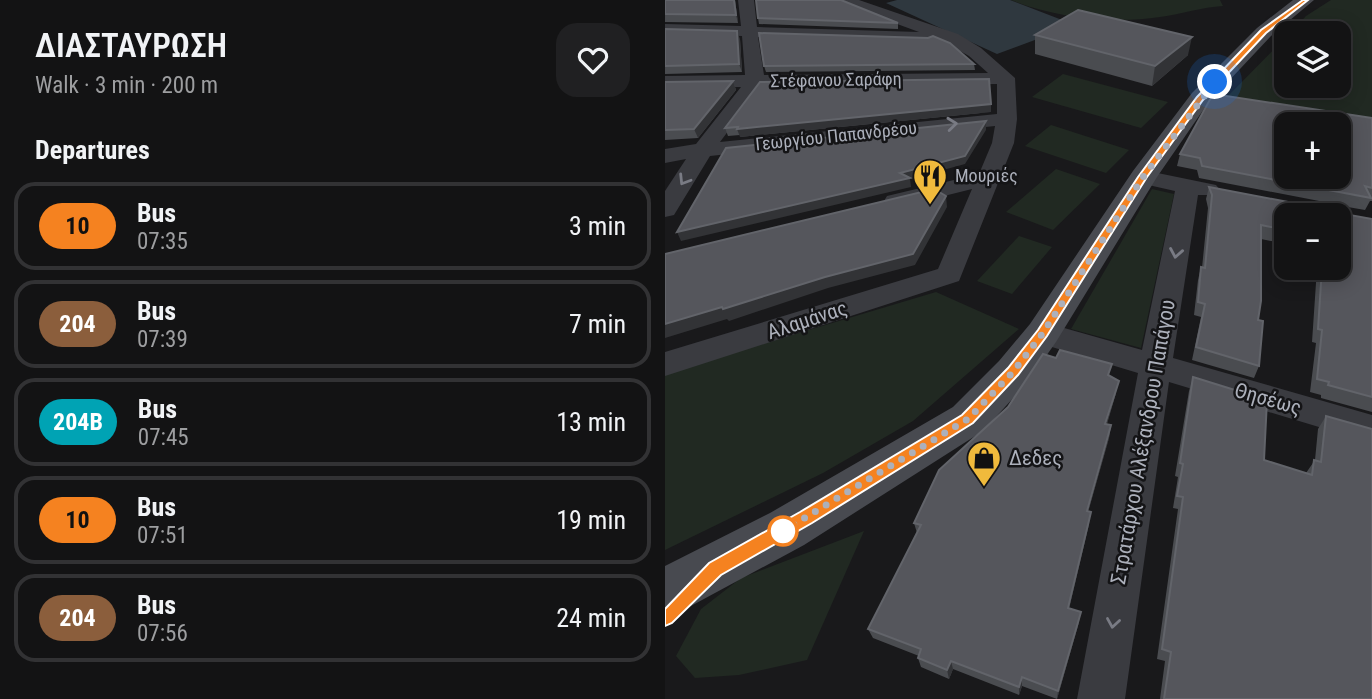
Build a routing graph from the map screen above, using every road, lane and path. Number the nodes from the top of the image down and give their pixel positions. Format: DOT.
graph roads {
  1 [pos="746,0"];
  2 [pos="845,0"];
  3 [pos="1305,0"];
  4 [pos="665,29"];
  5 [pos="751,32"];
  6 [pos="952,38"];
  7 [pos="1006,78"];
  8 [pos="755,81"];
  9 [pos="665,82"];
  10 [pos="1007,119"];
  11 [pos="703,150"];
  12 [pos="665,156"];
  13 [pos="1143,177"];
  14 [pos="990,178"];
  15 [pos="1188,186"];
  16 [pos="1228,194"];
  17 [pos="868,207"];
  18 [pos="665,210"];
  19 [pos="1043,333"];
  20 [pos="665,364"];
  21 [pos="1155,367"];
  22 [pos="1372,429"];
  23 [pos="715,569"];
  24 [pos="665,594"];
  25 [pos="665,616"];
  26 [pos="1101,699"];
  1 -- 5 [label="street"];
  2 -- 6 [label="street"];
  3 -- 13 [label="street"];
  4 -- 5 [label="street"];
  5 -- 6 [label="street"];
  5 -- 8 [label="street"];
  6 -- 7 [label="street"];
  7 -- 8 [label="street, Στέφανου Σαράφη"];
  7 -- 10 [label="street"];
  8 -- 9 [label="street, Στέφανου Σαράφη"];
  8 -- 11 [label="street"];
  11 -- 10 [label="street, Γεωργίου Παπανδρέου, one-way"];
  10 -- 14 [label="street"];
  11 -- 12 [label="street, Γεωργίου Παπανδρέου"];
  11 -- 18 [label="street, one-way"];
  13 -- 15 [label="street"];
  13 -- 19 [label="street"];
  14 -- 17 [label="street"];
  14 -- 20 [label="street, Αλαμάνας"];
  15 -- 16 [label="street"];
  15 -- 21 [label="street, Στρατάρχου Αλέξανδρου Παπάγου, one-way"];
  19 -- 21 [label="street, Θησέως"];
  19 -- 23 [label="street"];
  21 -- 22 [label="street, Θησέως"];
  21 -- 26 [label="street, Στρατάρχου Αλέξανδρου Παπάγου, one-way"];
  23 -- 24 [label="street"];
  23 -- 25 [label="street"];
}
